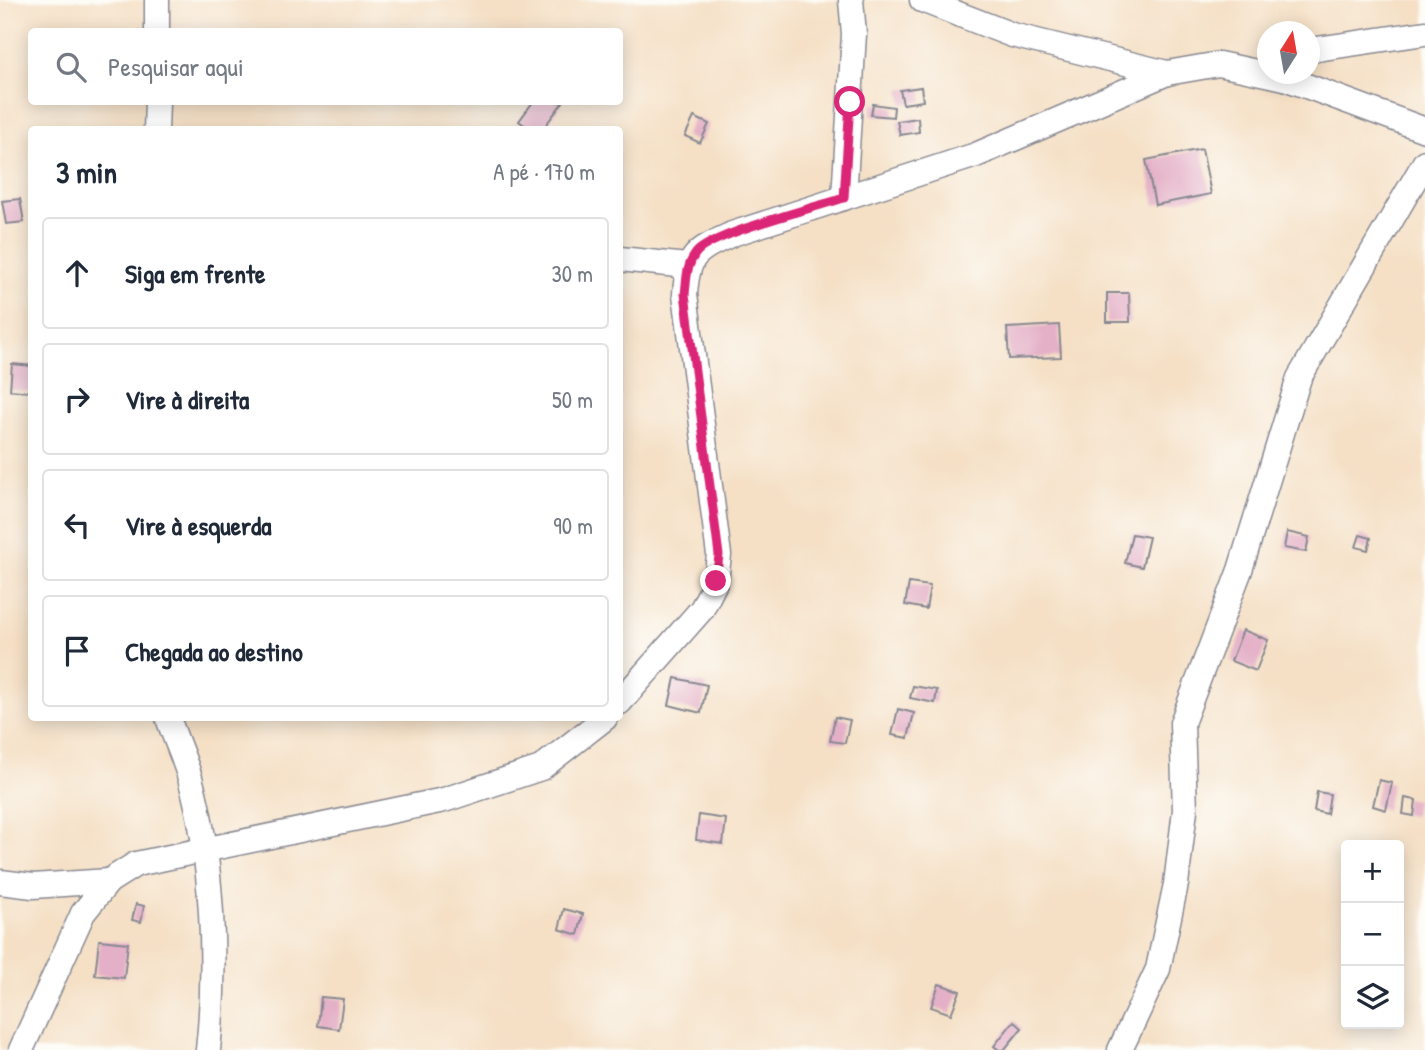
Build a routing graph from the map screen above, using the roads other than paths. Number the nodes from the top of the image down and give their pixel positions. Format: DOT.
graph roads {
  1 [pos="157,0"];
  2 [pos="851,0"];
  3 [pos="922,0"];
  4 [pos="157,28"];
  5 [pos="1425,33"];
  6 [pos="1320,49"];
  7 [pos="1257,58"];
  8 [pos="1219,64"];
  9 [pos="1167,73"];
  10 [pos="157,105"];
  11 [pos="156,126"];
  12 [pos="1425,130"];
  13 [pos="1425,162"];
  14 [pos="844,198"];
  15 [pos="623,259"];
  16 [pos="687,266"];
  17 [pos="623,699"];
  18 [pos="169,721"];
  19 [pos="601,721"];
  20 [pos="203,850"];
  21 [pos="109,881"];
  22 [pos="0,882"];
  23 [pos="21,1050"];
  24 [pos="208,1050"];
  25 [pos="1120,1050"];
  1 -- 4 [label="street"];
  2 -- 14 [label="street"];
  3 -- 9 [label="street"];
  5 -- 6 [label="street"];
  7 -- 8 [label="street"];
  8 -- 9 [label="street"];
  8 -- 12 [label="street"];
  9 -- 14 [label="street"];
  10 -- 11 [label="street"];
  13 -- 25 [label="street"];
  14 -- 16 [label="street"];
  15 -- 16 [label="street"];
  16 -- 17 [label="street"];
  18 -- 20 [label="street"];
  19 -- 20 [label="street"];
  20 -- 21 [label="street"];
  20 -- 24 [label="street"];
  21 -- 22 [label="street"];
  21 -- 23 [label="street"];
}
